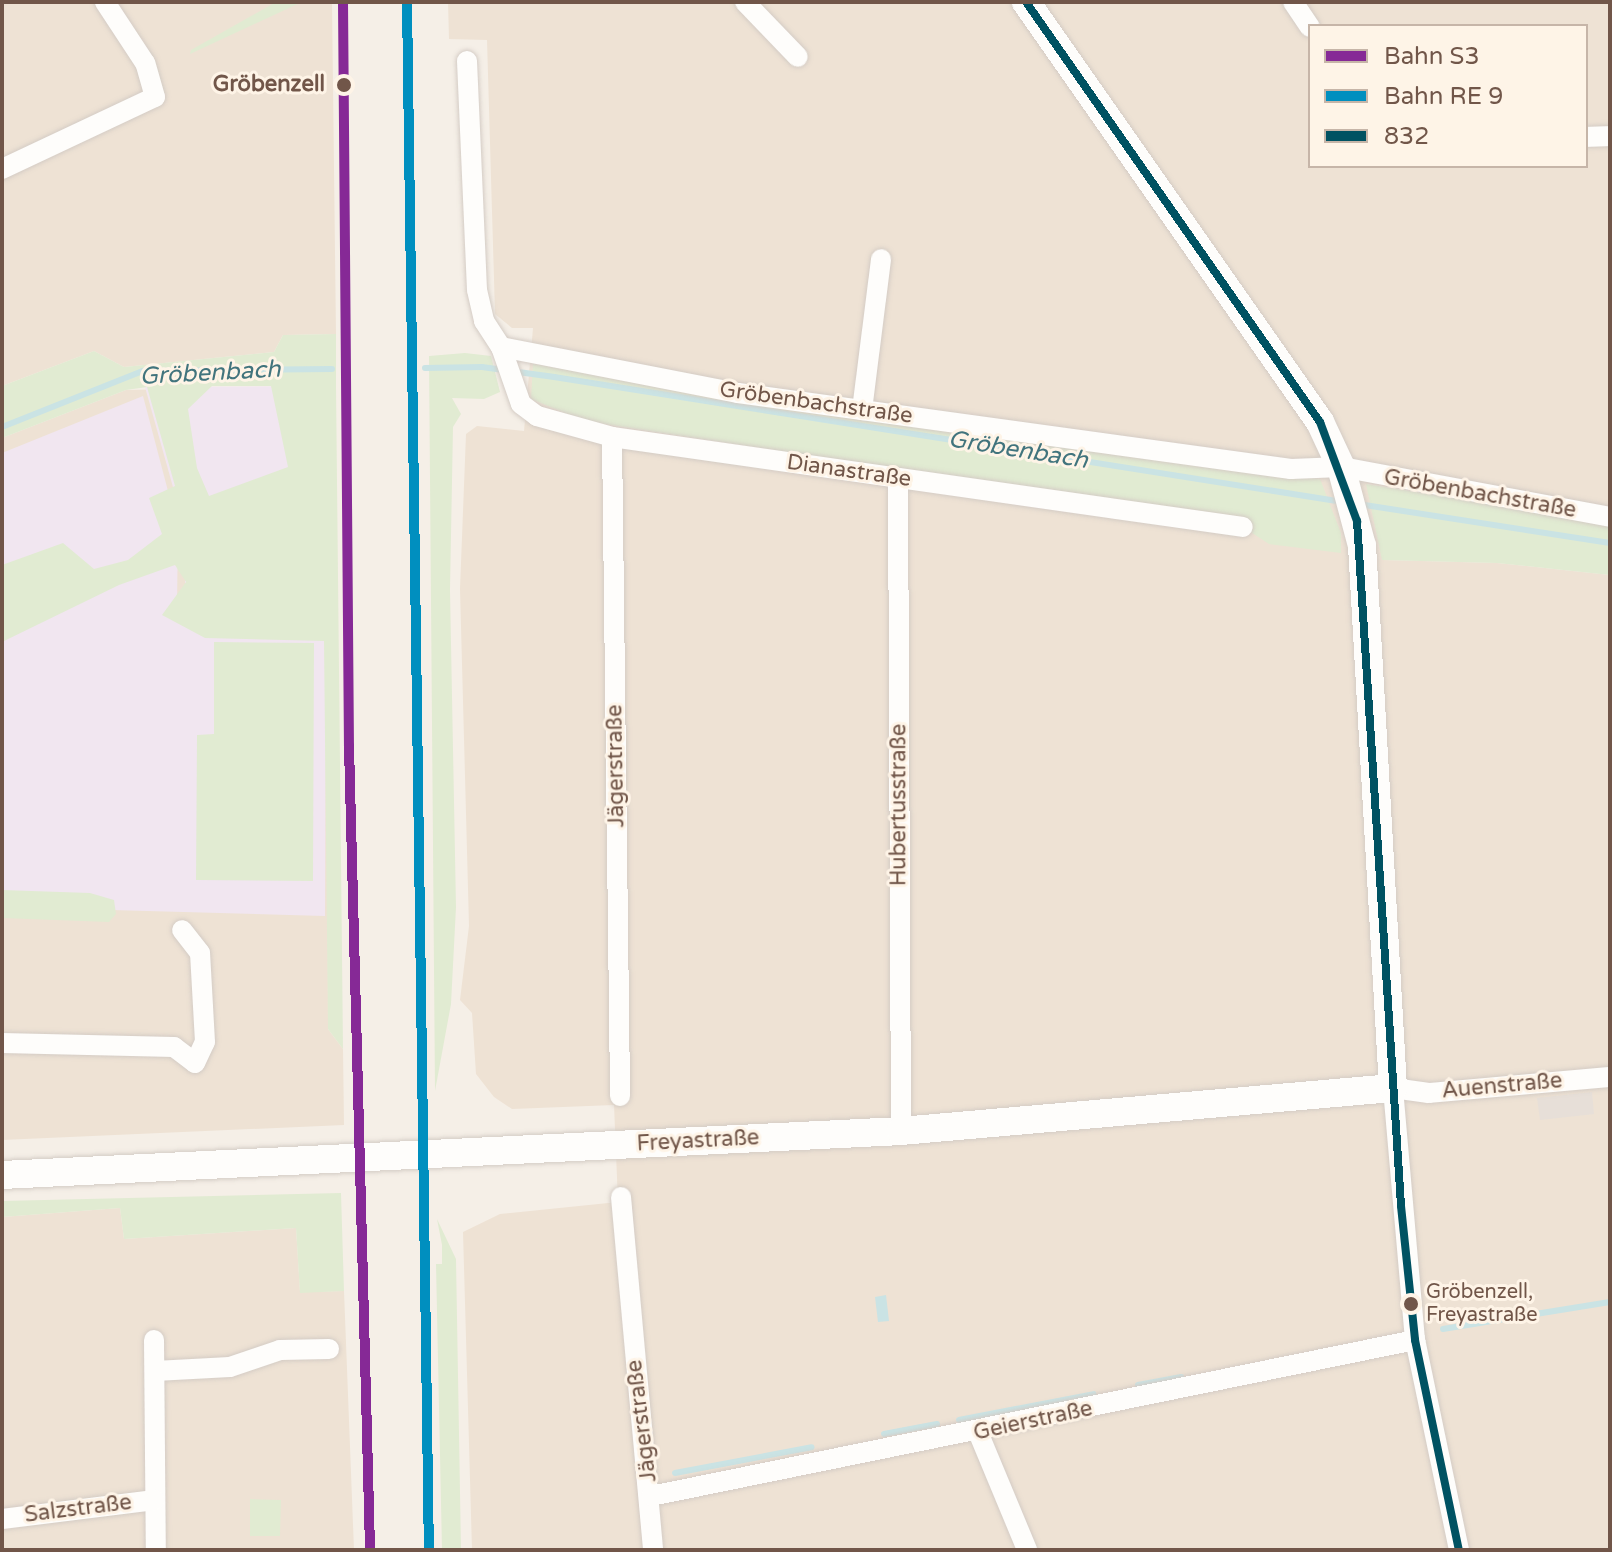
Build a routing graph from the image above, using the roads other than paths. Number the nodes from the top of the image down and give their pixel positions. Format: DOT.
graph roads {
  1 [pos="105,2"];
  2 [pos="745,2"];
  3 [pos="1026,2"];
  4 [pos="1293,2"];
  5 [pos="1308,24"];
  6 [pos="798,57"];
  7 [pos="467,61"];
  8 [pos="1610,136"];
  9 [pos="1588,137"];
  10 [pos="2,169"];
  11 [pos="881,259"];
  12 [pos="503,353"];
  13 [pos="862,410"];
  14 [pos="612,437"];
  15 [pos="898,478"];
  16 [pos="1344,479"];
  17 [pos="1610,517"];
  18 [pos="1243,527"];
  19 [pos="182,930"];
  20 [pos="2,1043"];
  21 [pos="1610,1077"];
  22 [pos="1393,1088"];
  23 [pos="620,1096"];
  24 [pos="901,1131"];
  25 [pos="2,1175"];
  26 [pos="621,1197"];
  27 [pos="154,1340"];
  28 [pos="1415,1340"];
  29 [pos="329,1349"];
  30 [pos="155,1371"];
  31 [pos="978,1432"];
  32 [pos="651,1496"];
  33 [pos="155,1500"];
  34 [pos="2,1519"];
  35 [pos="156,1550"];
  36 [pos="653,1550"];
  37 [pos="1027,1550"];
  38 [pos="1459,1550"];
  1 -- 10 [label="street"];
  2 -- 6 [label="street"];
  3 -- 16 [label="street"];
  4 -- 5 [label="street"];
  7 -- 12 [label="street"];
  8 -- 9 [label="street"];
  11 -- 13 [label="street"];
  12 -- 13 [label="street, Gröbenbachstraße"];
  12 -- 14 [label="street, Dianastraße"];
  13 -- 16 [label="street, Gröbenbachstraße"];
  14 -- 15 [label="street, Dianastraße"];
  14 -- 23 [label="street, Jägerstraße"];
  15 -- 18 [label="street, Dianastraße"];
  15 -- 24 [label="street, Hubertusstraße"];
  16 -- 17 [label="street, Gröbenbachstraße"];
  16 -- 22 [label="street"];
  19 -- 20 [label="street"];
  21 -- 22 [label="street, Auenstraße"];
  22 -- 24 [label="street, Freyastraße"];
  22 -- 28 [label="street"];
  24 -- 25 [label="street, Freyastraße"];
  26 -- 32 [label="street, Jägerstraße"];
  27 -- 30 [label="street"];
  28 -- 31 [label="street, Geierstraße"];
  28 -- 38 [label="street"];
  29 -- 30 [label="street"];
  30 -- 33 [label="street"];
  31 -- 32 [label="street, Geierstraße"];
  31 -- 37 [label="street"];
  32 -- 36 [label="street, Jägerstraße"];
  33 -- 34 [label="street, Salzstraße"];
  33 -- 35 [label="street"];
}
